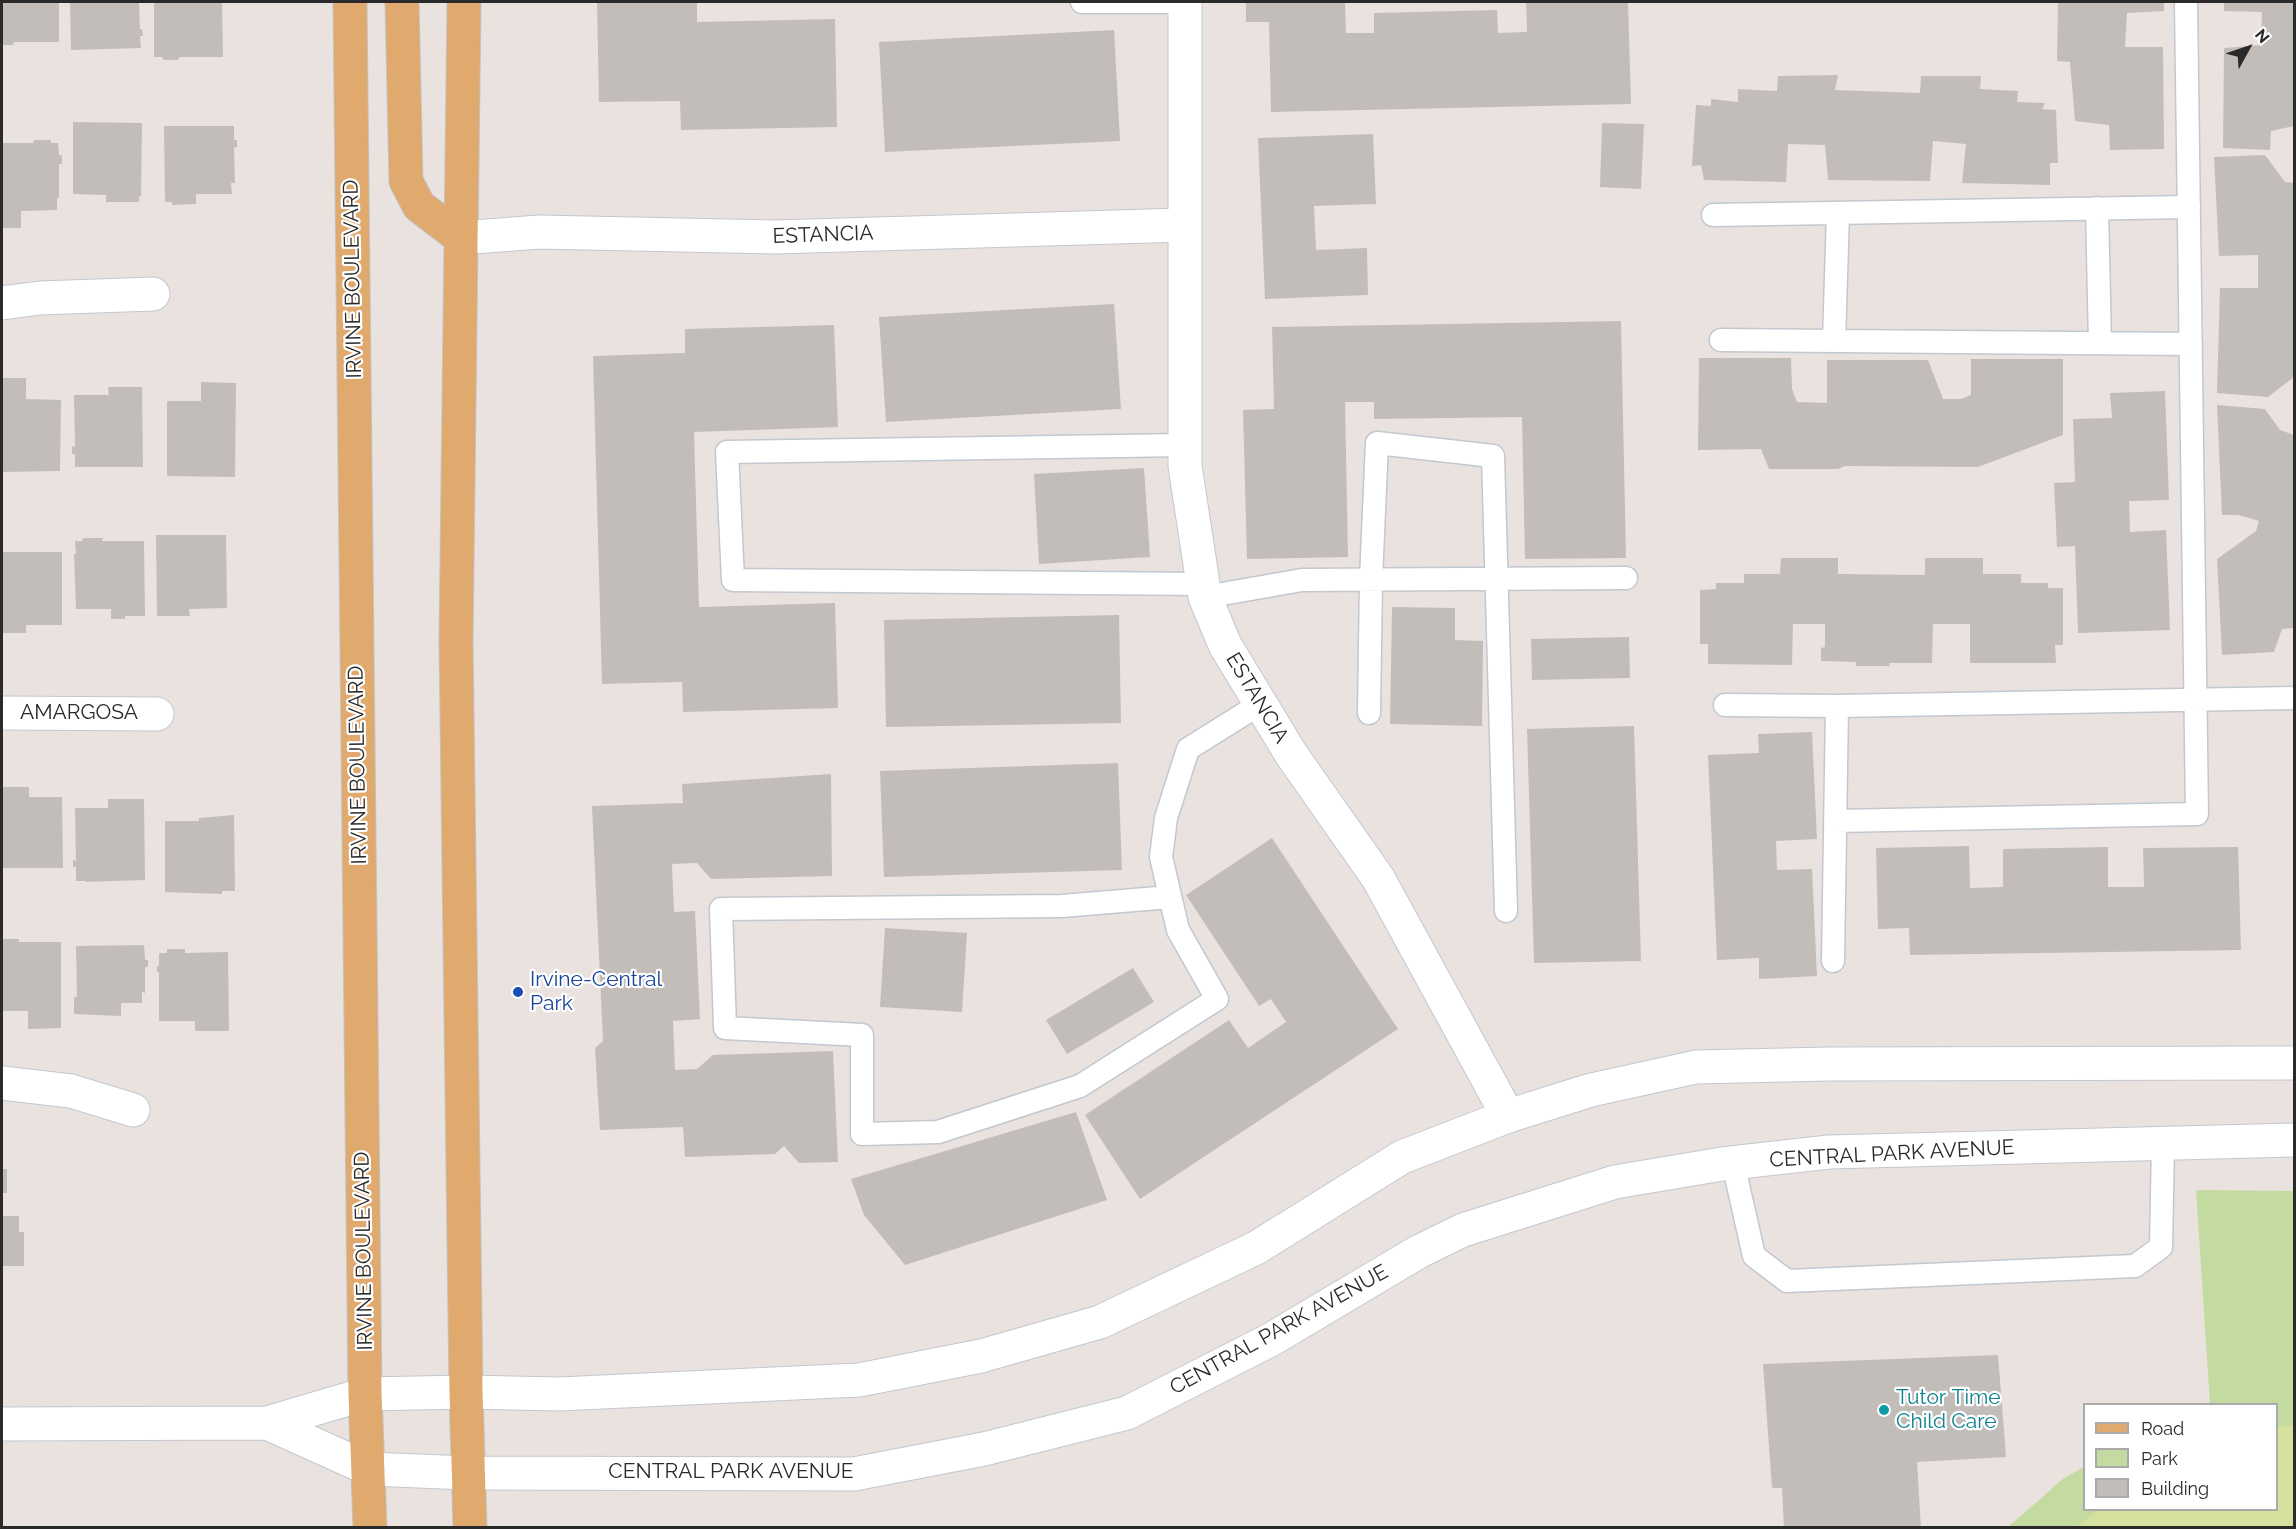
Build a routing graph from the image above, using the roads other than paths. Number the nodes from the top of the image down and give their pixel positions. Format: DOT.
graph roads {
  1 [pos="350,2"];
  2 [pos="402,2"];
  3 [pos="464,2"];
  4 [pos="1082,2"];
  5 [pos="1185,2"];
  6 [pos="2186,2"];
  7 [pos="2189,207"];
  8 [pos="2097,208"];
  9 [pos="1838,213"];
  10 [pos="1713,215"];
  11 [pos="1184,225"];
  12 [pos="461,238"];
  13 [pos="153,294"];
  14 [pos="2,303"];
  15 [pos="1721,340"];
  16 [pos="1834,341"];
  17 [pos="2100,343"];
  18 [pos="2191,344"];
  19 [pos="1185,445"];
  20 [pos="1626,578"];
  21 [pos="1371,579"];
  22 [pos="1496,579"];
  23 [pos="1204,591"];
  24 [pos="2295,698"];
  25 [pos="2195,699"];
  26 [pos="1260,704"];
  27 [pos="1725,705"];
  28 [pos="1837,706"];
  29 [pos="2,713"];
  30 [pos="1369,713"];
  31 [pos="157,714"];
  32 [pos="1836,821"];
  33 [pos="1170,897"];
  34 [pos="1506,910"];
  35 [pos="1833,961"];
  36 [pos="2295,1063"];
  37 [pos="2,1083"];
  38 [pos="133,1110"];
  39 [pos="1508,1116"];
  40 [pos="2295,1140"];
  41 [pos="2163,1144"];
  42 [pos="1733,1163"];
  43 [pos="466,1392"];
  44 [pos="365,1394"];
  45 [pos="267,1423"];
  46 [pos="2,1424"];
  47 [pos="369,1469"];
  48 [pos="468,1473"];
  49 [pos="370,1527"];
  50 [pos="470,1527"];
  1 -- 44 [label="main road, IRVINE BOULEVARD"];
  2 -- 12 [label="main road"];
  3 -- 12 [label="main road"];
  4 -- 5 [label="lane"];
  5 -- 11 [label="street, ESTANCIA"];
  6 -- 7 [label="lane"];
  7 -- 8 [label="lane"];
  7 -- 18 [label="lane"];
  8 -- 9 [label="lane"];
  8 -- 17 [label="lane"];
  9 -- 10 [label="lane"];
  9 -- 16 [label="lane"];
  11 -- 12 [label="street, ESTANCIA"];
  11 -- 19 [label="street, ESTANCIA"];
  12 -- 43 [label="main road"];
  13 -- 14 [label="street"];
  15 -- 16 [label="lane"];
  16 -- 17 [label="lane"];
  17 -- 18 [label="lane"];
  18 -- 25 [label="lane"];
  19 -- 23 [label="street, ESTANCIA"];
  19 -- 23 [label="lane"];
  20 -- 22 [label="lane"];
  21 -- 22 [label="lane"];
  21 -- 22 [label="lane"];
  21 -- 23 [label="lane"];
  21 -- 30 [label="lane"];
  22 -- 34 [label="lane"];
  23 -- 26 [label="street, ESTANCIA"];
  24 -- 25 [label="lane"];
  25 -- 28 [label="lane"];
  25 -- 32 [label="lane"];
  26 -- 33 [label="lane"];
  26 -- 39 [label="street, ESTANCIA"];
  27 -- 28 [label="lane"];
  28 -- 32 [label="lane"];
  29 -- 31 [label="street, AMARGOSA"];
  32 -- 35 [label="lane"];
  33 -- 33 [label="lane"];
  36 -- 39 [label="street, CENTRAL PARK AVENUE"];
  37 -- 38 [label="street"];
  39 -- 43 [label="street, CENTRAL PARK AVENUE"];
  40 -- 41 [label="street, CENTRAL PARK AVENUE"];
  41 -- 42 [label="street, CENTRAL PARK AVENUE"];
  41 -- 42 [label="lane"];
  42 -- 48 [label="street, CENTRAL PARK AVENUE"];
  43 -- 44 [label="street, CENTRAL PARK AVENUE"];
  43 -- 48 [label="main road"];
  44 -- 45 [label="street, CENTRAL PARK AVENUE"];
  44 -- 47 [label="main road, IRVINE BOULEVARD"];
  45 -- 46 [label="street, CENTRAL PARK AVENUE"];
  45 -- 47 [label="street, CENTRAL PARK AVENUE"];
  47 -- 48 [label="street, CENTRAL PARK AVENUE"];
  47 -- 49 [label="main road, IRVINE BOULEVARD"];
  48 -- 50 [label="main road"];
}
